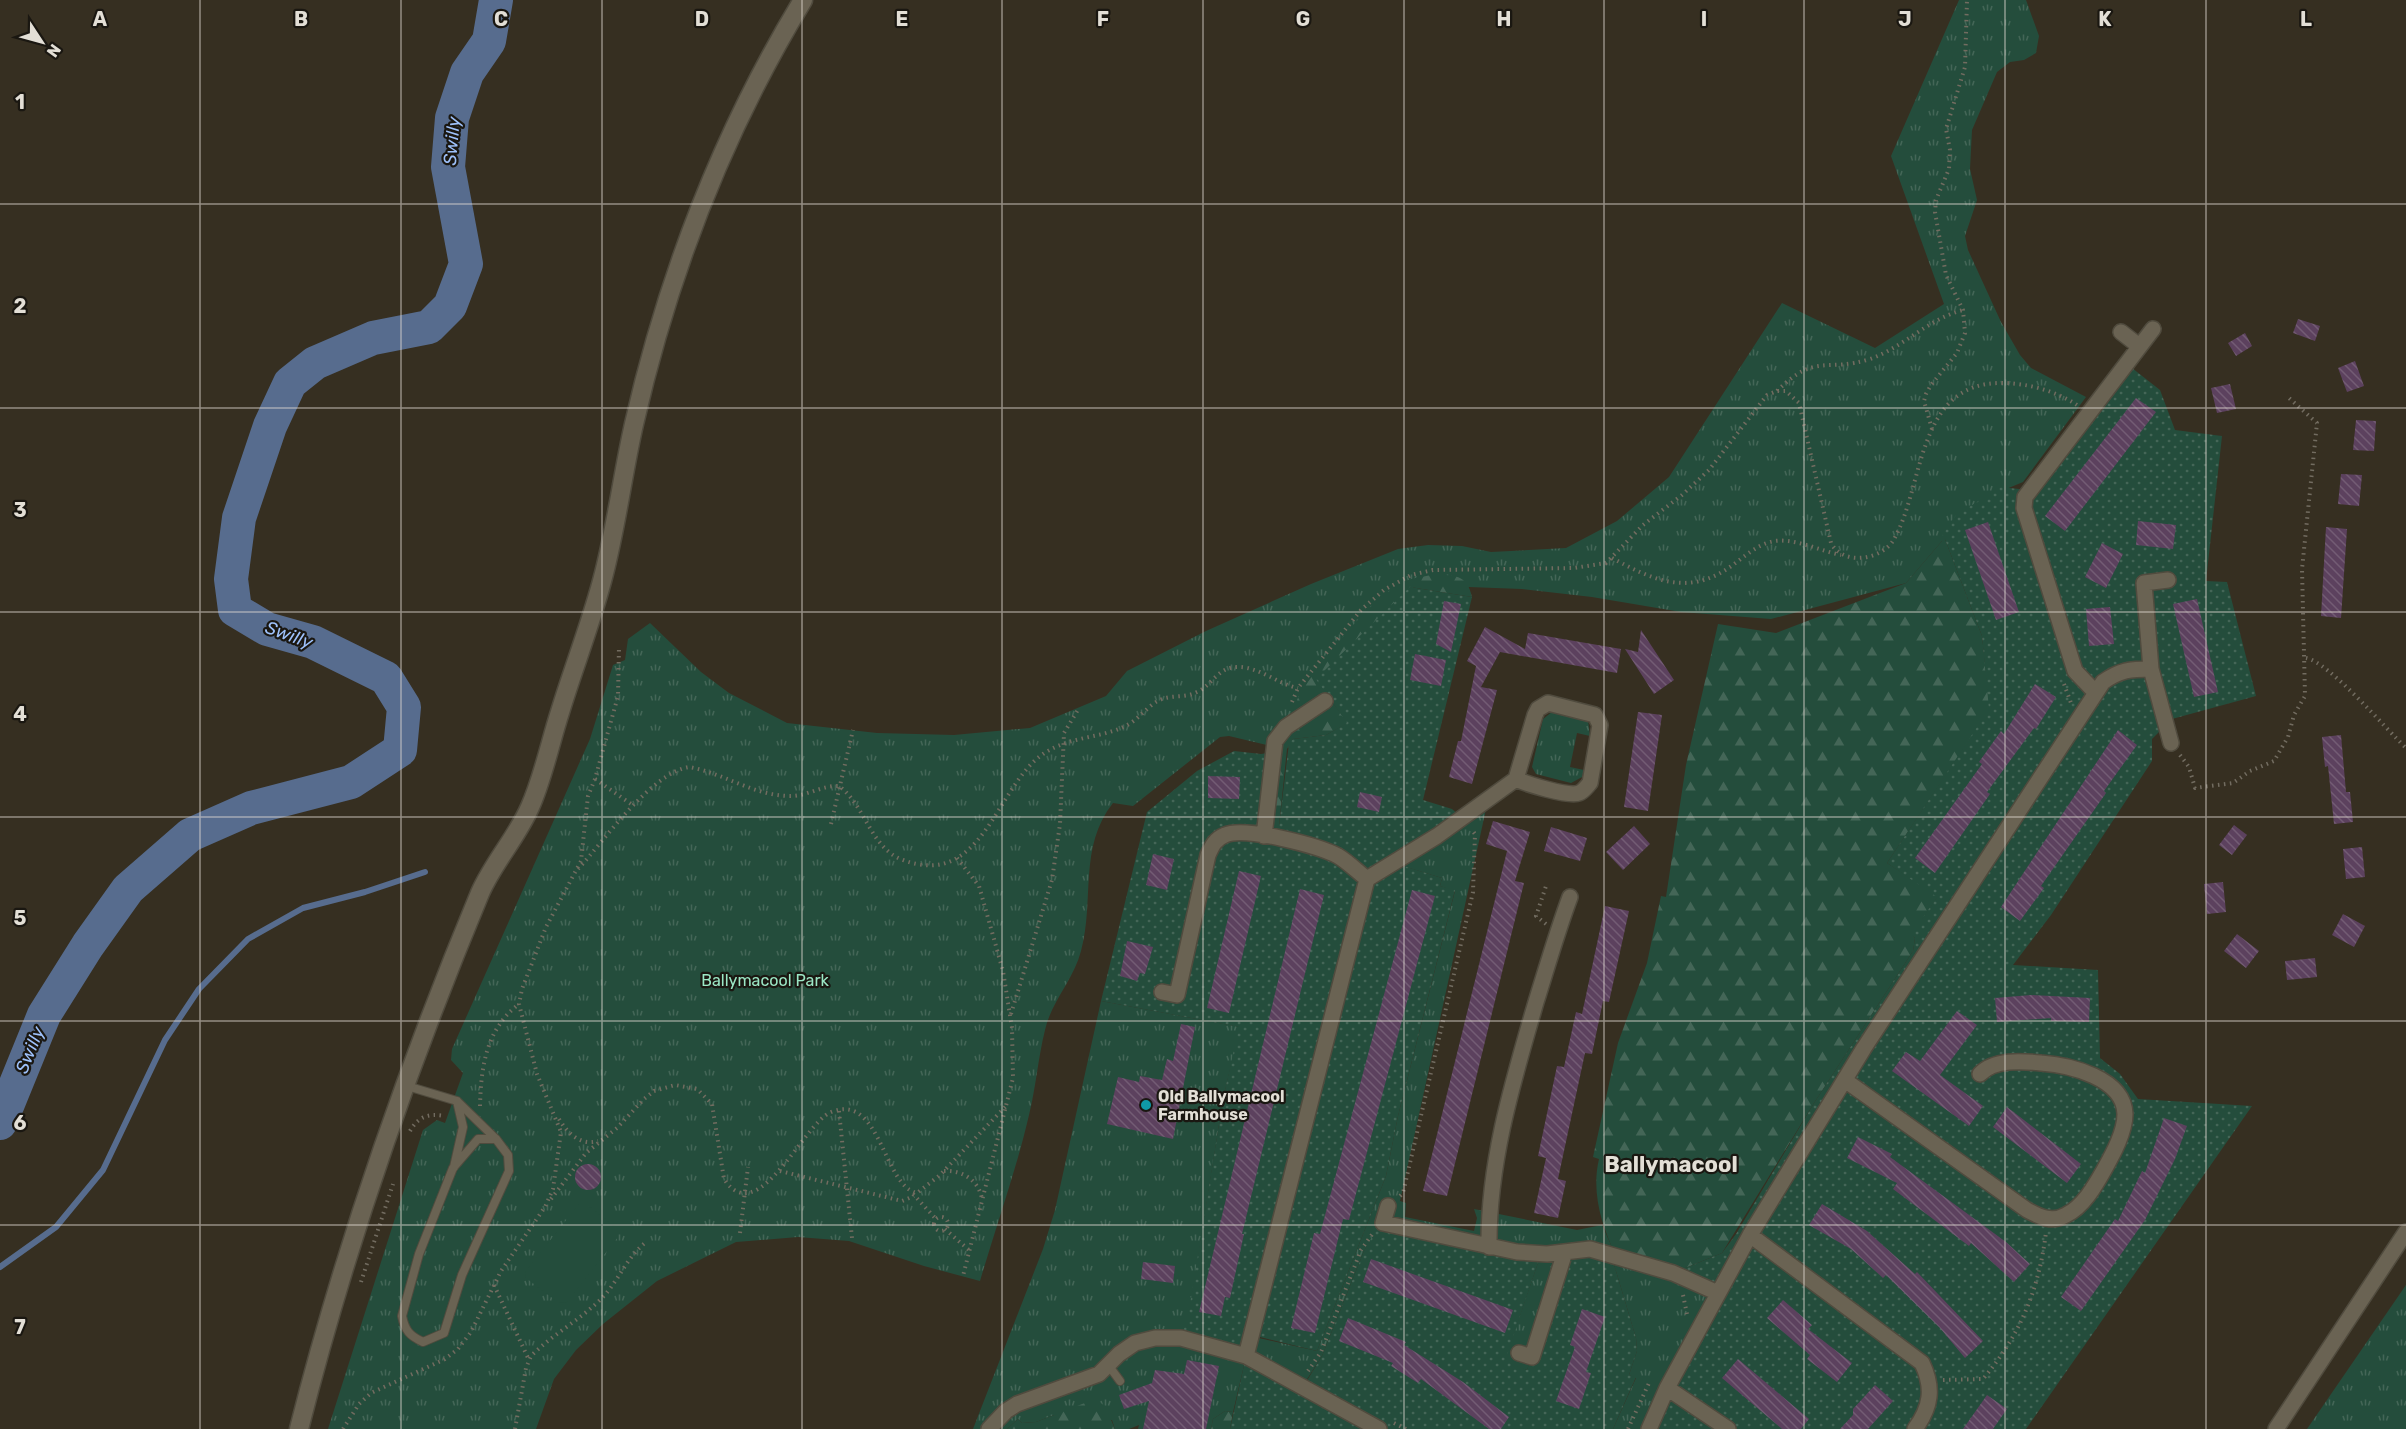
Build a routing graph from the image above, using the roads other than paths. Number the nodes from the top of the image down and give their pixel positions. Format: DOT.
graph roads {
  1 [pos="803,0"];
  2 [pos="2153,329"];
  3 [pos="2121,332"];
  4 [pos="2139,345"];
  5 [pos="2168,580"];
  6 [pos="2151,669"];
  7 [pos="2095,692"];
  8 [pos="1325,701"];
  9 [pos="2170,743"];
  10 [pos="1516,779"];
  11 [pos="1264,836"];
  12 [pos="1367,879"];
  13 [pos="1570,897"];
  14 [pos="1162,992"];
  15 [pos="1980,1074"];
  16 [pos="1846,1081"];
  17 [pos="407,1086"];
  18 [pos="457,1101"];
  19 [pos="496,1139"];
  20 [pos="453,1168"];
  21 [pos="1388,1206"];
  22 [pos="2406,1232"];
  23 [pos="1750,1235"];
  24 [pos="1489,1247"];
  25 [pos="1565,1252"];
  26 [pos="1718,1293"];
  27 [pos="1519,1353"];
  28 [pos="1246,1356"];
  29 [pos="1109,1366"];
  30 [pos="1120,1381"];
  31 [pos="1666,1388"];
  32 [pos="1381,1423"];
  33 [pos="299,1429"];
  34 [pos="989,1429"];
  35 [pos="1649,1429"];
  36 [pos="1728,1429"];
  37 [pos="1915,1429"];
  38 [pos="2276,1429"];
  1 -- 17 [label="main road"];
  2 -- 4 [label="street"];
  3 -- 4 [label="street"];
  4 -- 7 [label="street"];
  5 -- 6 [label="street"];
  6 -- 7 [label="street"];
  6 -- 9 [label="street"];
  7 -- 16 [label="street"];
  8 -- 11 [label="street"];
  10 -- 10 [label="street"];
  10 -- 12 [label="street"];
  11 -- 12 [label="street"];
  11 -- 14 [label="street"];
  12 -- 28 [label="street"];
  13 -- 24 [label="street"];
  15 -- 16 [label="street"];
  16 -- 23 [label="street"];
  17 -- 18 [label="lane"];
  17 -- 33 [label="main road"];
  18 -- 19 [label="lane"];
  18 -- 20 [label="lane"];
  19 -- 20 [label="lane"];
  19 -- 20 [label="lane"];
  21 -- 24 [label="street"];
  22 -- 38 [label="street"];
  23 -- 26 [label="street"];
  23 -- 37 [label="street"];
  24 -- 25 [label="street"];
  25 -- 26 [label="street"];
  25 -- 27 [label="street"];
  26 -- 31 [label="street"];
  28 -- 29 [label="street"];
  28 -- 32 [label="street"];
  29 -- 30 [label="lane"];
  29 -- 34 [label="street"];
  31 -- 35 [label="street"];
  31 -- 36 [label="street"];
}
